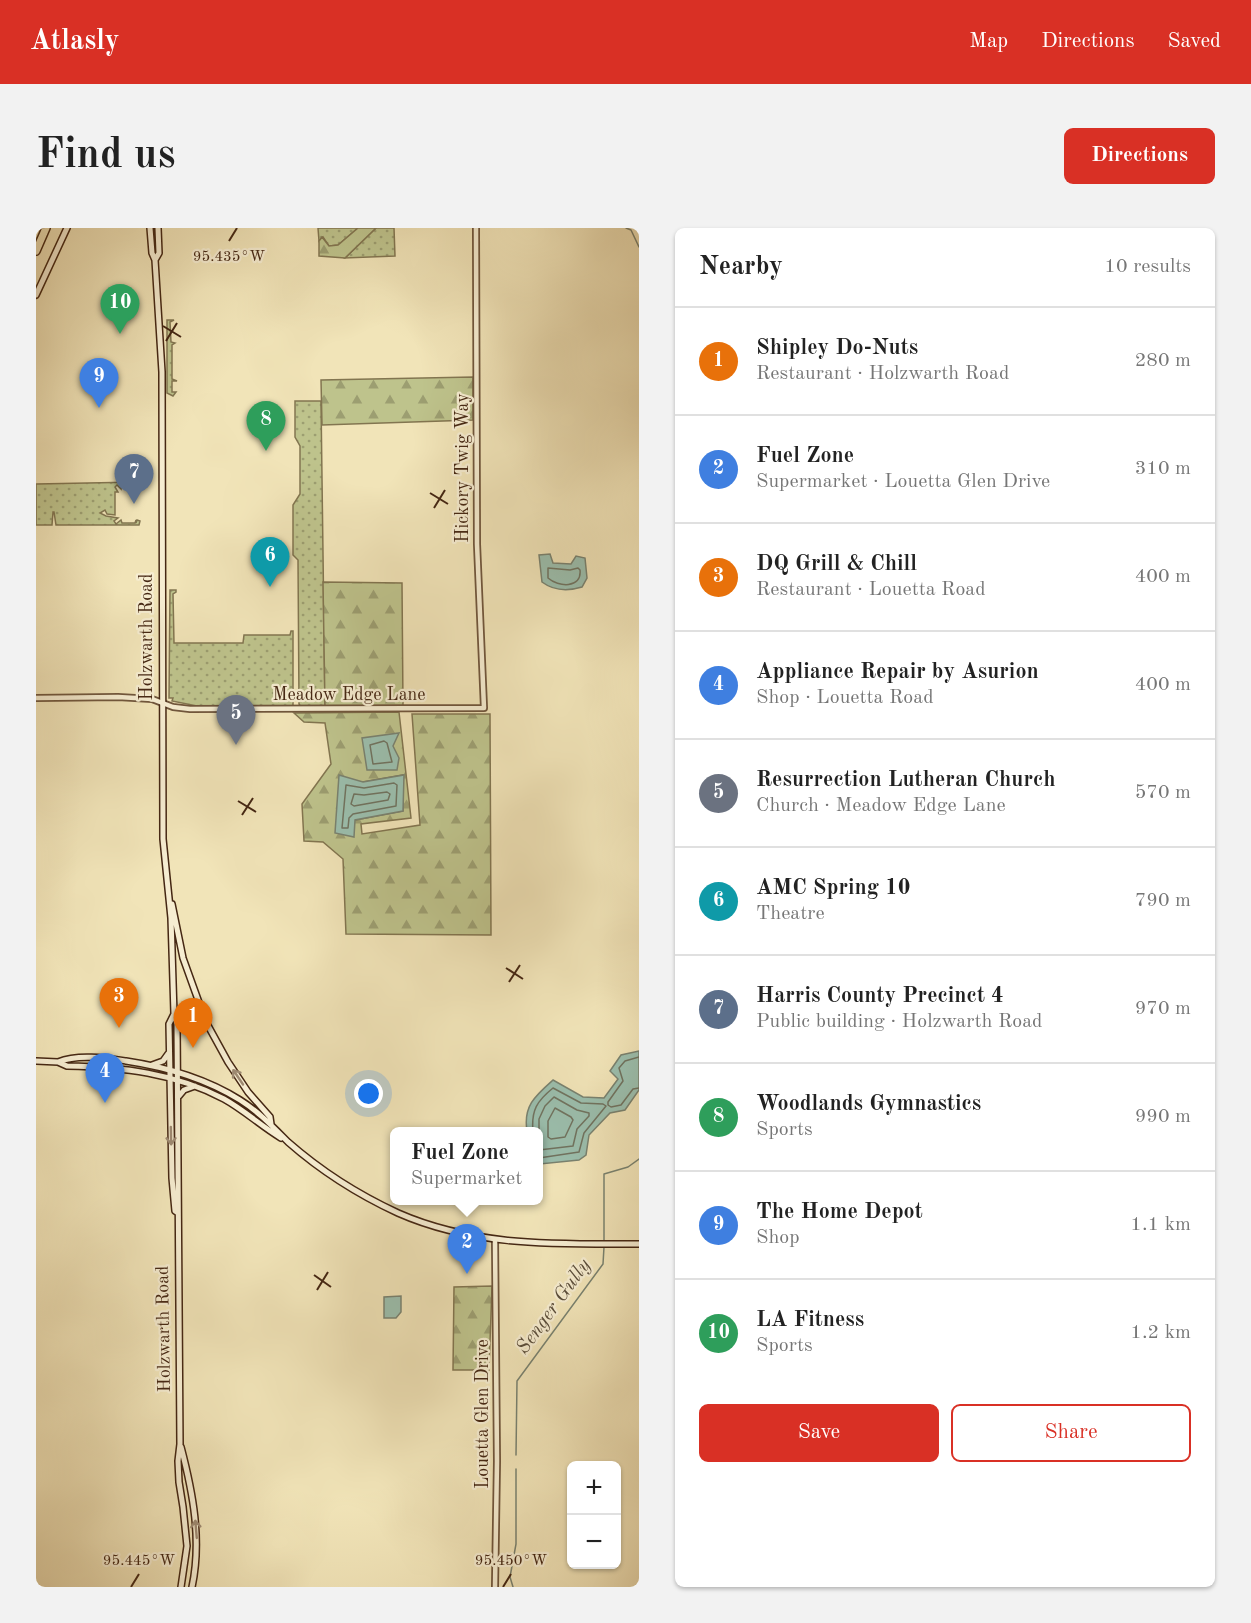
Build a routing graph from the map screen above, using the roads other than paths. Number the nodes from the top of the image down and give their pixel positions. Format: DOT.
graph roads {
  1 [pos="46,228"];
  2 [pos="67,228"];
  3 [pos="150,228"];
  4 [pos="158,228"];
  5 [pos="476,228"];
  6 [pos="36,251"];
  7 [pos="155,260"];
  8 [pos="36,296"];
  9 [pos="36,698"];
  10 [pos="162,703"];
  11 [pos="484,708"];
  12 [pos="169,897"];
  13 [pos="174,1014"];
  14 [pos="169,1053"];
  15 [pos="36,1061"];
  16 [pos="58,1062"];
  17 [pos="150,1065"];
  18 [pos="169,1070"];
  19 [pos="178,1072"];
  20 [pos="170,1077"];
  21 [pos="178,1080"];
  22 [pos="195,1086"];
  23 [pos="178,1097"];
  24 [pos="272,1124"];
  25 [pos="288,1141"];
  26 [pos="178,1213"];
  27 [pos="495,1240"];
  28 [pos="639,1244"];
  29 [pos="180,1444"];
  30 [pos="194,1578"];
  31 [pos="181,1587"];
  32 [pos="192,1587"];
  33 [pos="198,1587"];
  34 [pos="495,1587"];
  1 -- 6 [label="highway"];
  2 -- 8 [label="main road"];
  3 -- 7 [label="main road, Holzwarth Road"];
  4 -- 7 [label="main road, Holzwarth Road"];
  5 -- 11 [label="street, Hickory Twig Way"];
  7 -- 10 [label="main road, Holzwarth Road"];
  9 -- 10 [label="street, Meadow Edge Lane"];
  10 -- 11 [label="street, Meadow Edge Lane"];
  10 -- 12 [label="main road, Holzwarth Road"];
  12 -- 13 [label="main road, Holzwarth Road"];
  24 -- 12 [label="main road, one-way"];
  13 -- 14 [label="main road, Holzwarth Road"];
  13 -- 19 [label="main road, Holzwarth Road"];
  14 -- 17 [label="main road"];
  14 -- 18 [label="main road, Holzwarth Road"];
  15 -- 16 [label="main road"];
  16 -- 17 [label="main road"];
  16 -- 20 [label="main road"];
  17 -- 18 [label="main road"];
  18 -- 19 [label="main road"];
  18 -- 20 [label="main road, Holzwarth Road"];
  19 -- 21 [label="main road, Holzwarth Road"];
  19 -- 24 [label="main road"];
  20 -- 21 [label="main road"];
  20 -- 26 [label="main road, Holzwarth Road, one-way"];
  21 -- 22 [label="main road"];
  21 -- 23 [label="main road, Holzwarth Road"];
  22 -- 23 [label="main road"];
  22 -- 25 [label="main road"];
  23 -- 26 [label="main road, Holzwarth Road"];
  24 -- 25 [label="main road"];
  25 -- 27 [label="main road"];
  26 -- 29 [label="main road, Holzwarth Road"];
  27 -- 28 [label="main road"];
  27 -- 34 [label="street, Louetta Glen Drive"];
  30 -- 29 [label="main road, Holzwarth Road, one-way"];
  29 -- 31 [label="main road, Holzwarth Road"];
  30 -- 32 [label="main road, Holzwarth Road"];
  30 -- 33 [label="main road"];
}
